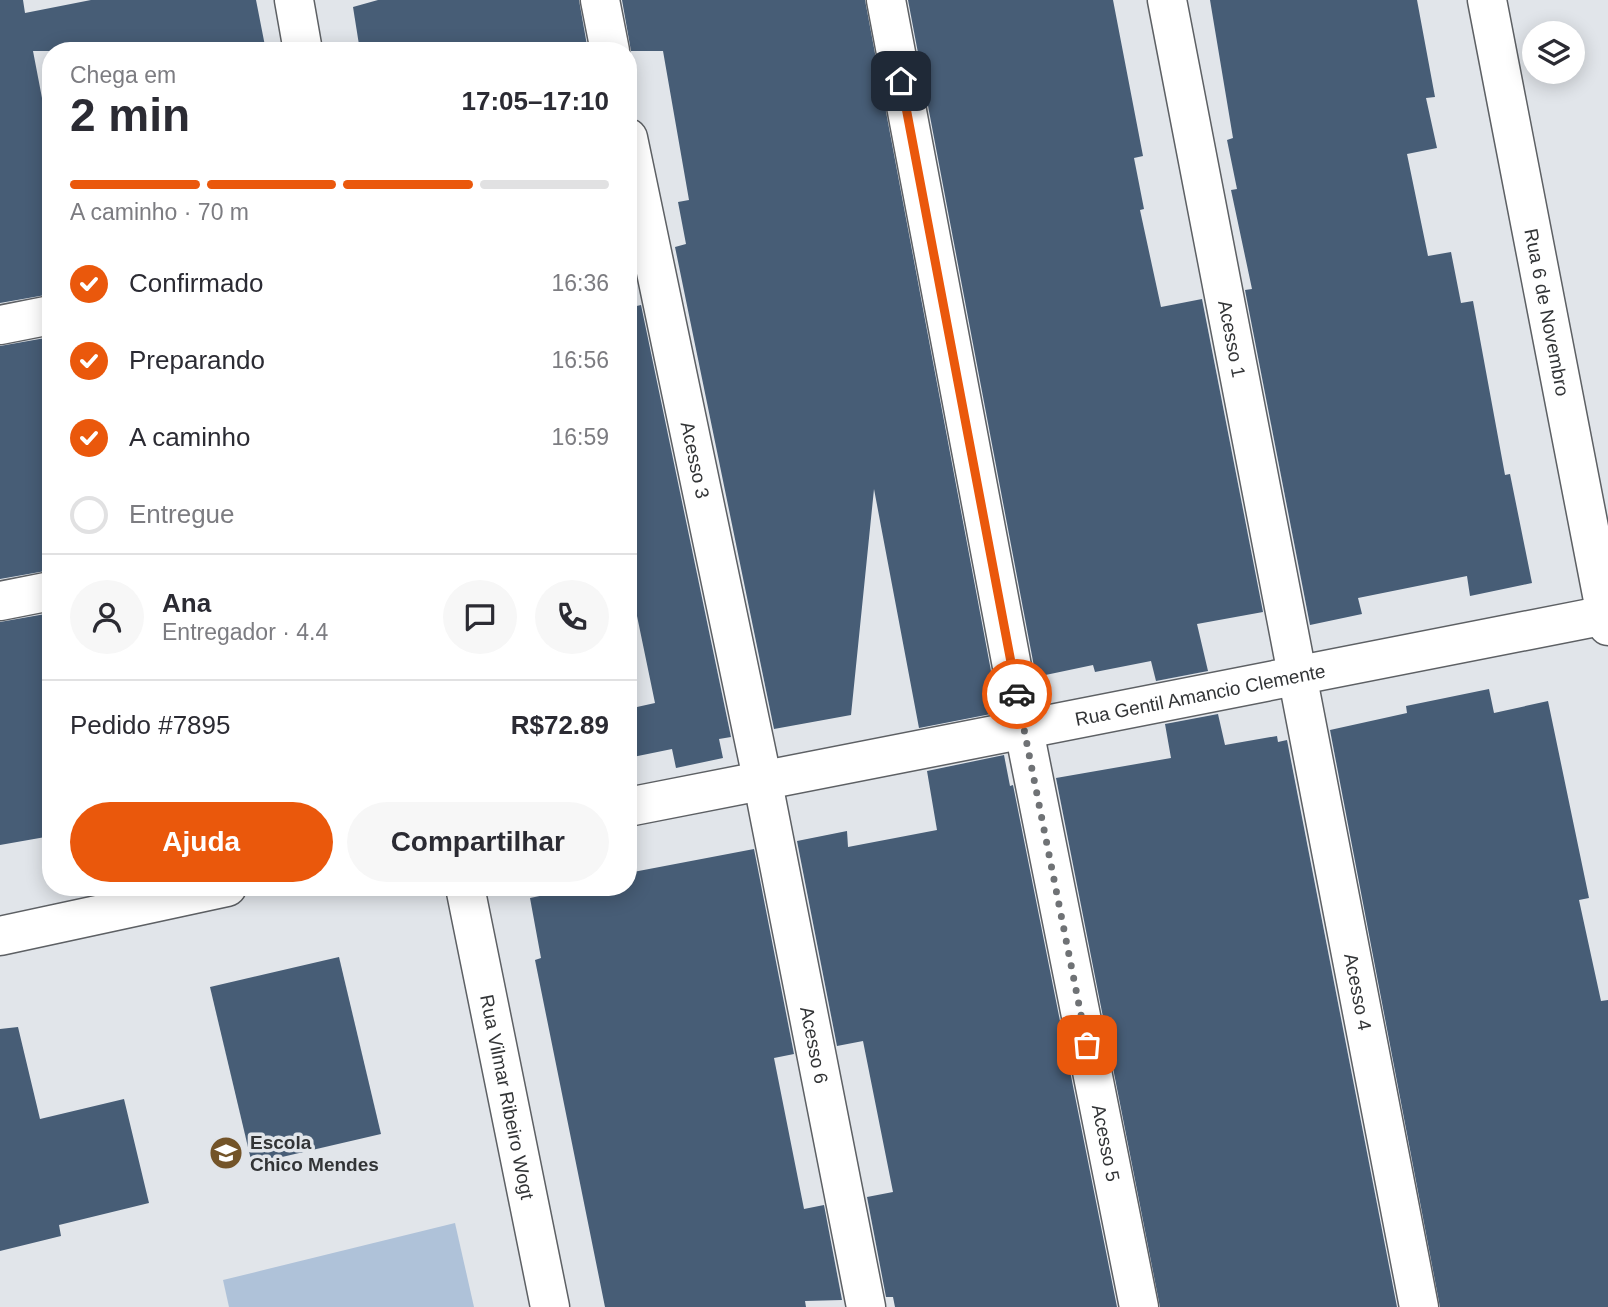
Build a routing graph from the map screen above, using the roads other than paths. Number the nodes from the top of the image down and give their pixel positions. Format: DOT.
graph roads {
  1 [pos="293,0"];
  2 [pos="600,0"];
  3 [pos="886,0"];
  4 [pos="1167,0"];
  5 [pos="1487,0"];
  6 [pos="301,42"];
  7 [pos="608,42"];
  8 [pos="637,181"];
  9 [pos="42,317"];
  10 [pos="0,325"];
  11 [pos="42,593"];
  12 [pos="0,601"];
  13 [pos="1607,620"];
  14 [pos="1297,677"];
  15 [pos="1024,730"];
  16 [pos="762,783"];
  17 [pos="637,805"];
  18 [pos="185,896"];
  19 [pos="467,896"];
  20 [pos="0,936"];
  21 [pos="550,1307"];
  22 [pos="866,1307"];
  23 [pos="1139,1307"];
  24 [pos="1419,1307"];
  1 -- 6 [label="street"];
  2 -- 7 [label="street"];
  3 -- 15 [label="street, Acesso 5"];
  4 -- 14 [label="street, Acesso 1"];
  5 -- 13 [label="street, Rua 6 de Novembro"];
  8 -- 16 [label="street, Acesso 3"];
  9 -- 10 [label="street"];
  11 -- 12 [label="street"];
  13 -- 14 [label="street, Rua Gentil Amancio Clemente"];
  14 -- 15 [label="street, Rua Gentil Amancio Clemente"];
  14 -- 24 [label="street, Acesso 4"];
  15 -- 16 [label="street, Rua Gentil Amancio Clemente"];
  15 -- 23 [label="street, Acesso 5"];
  16 -- 17 [label="street, Rua Gentil Amancio Clemente"];
  16 -- 22 [label="street, Acesso 6"];
  18 -- 20 [label="street"];
  19 -- 21 [label="street, Rua Vilmar Ribeiro Wogt"];
}
